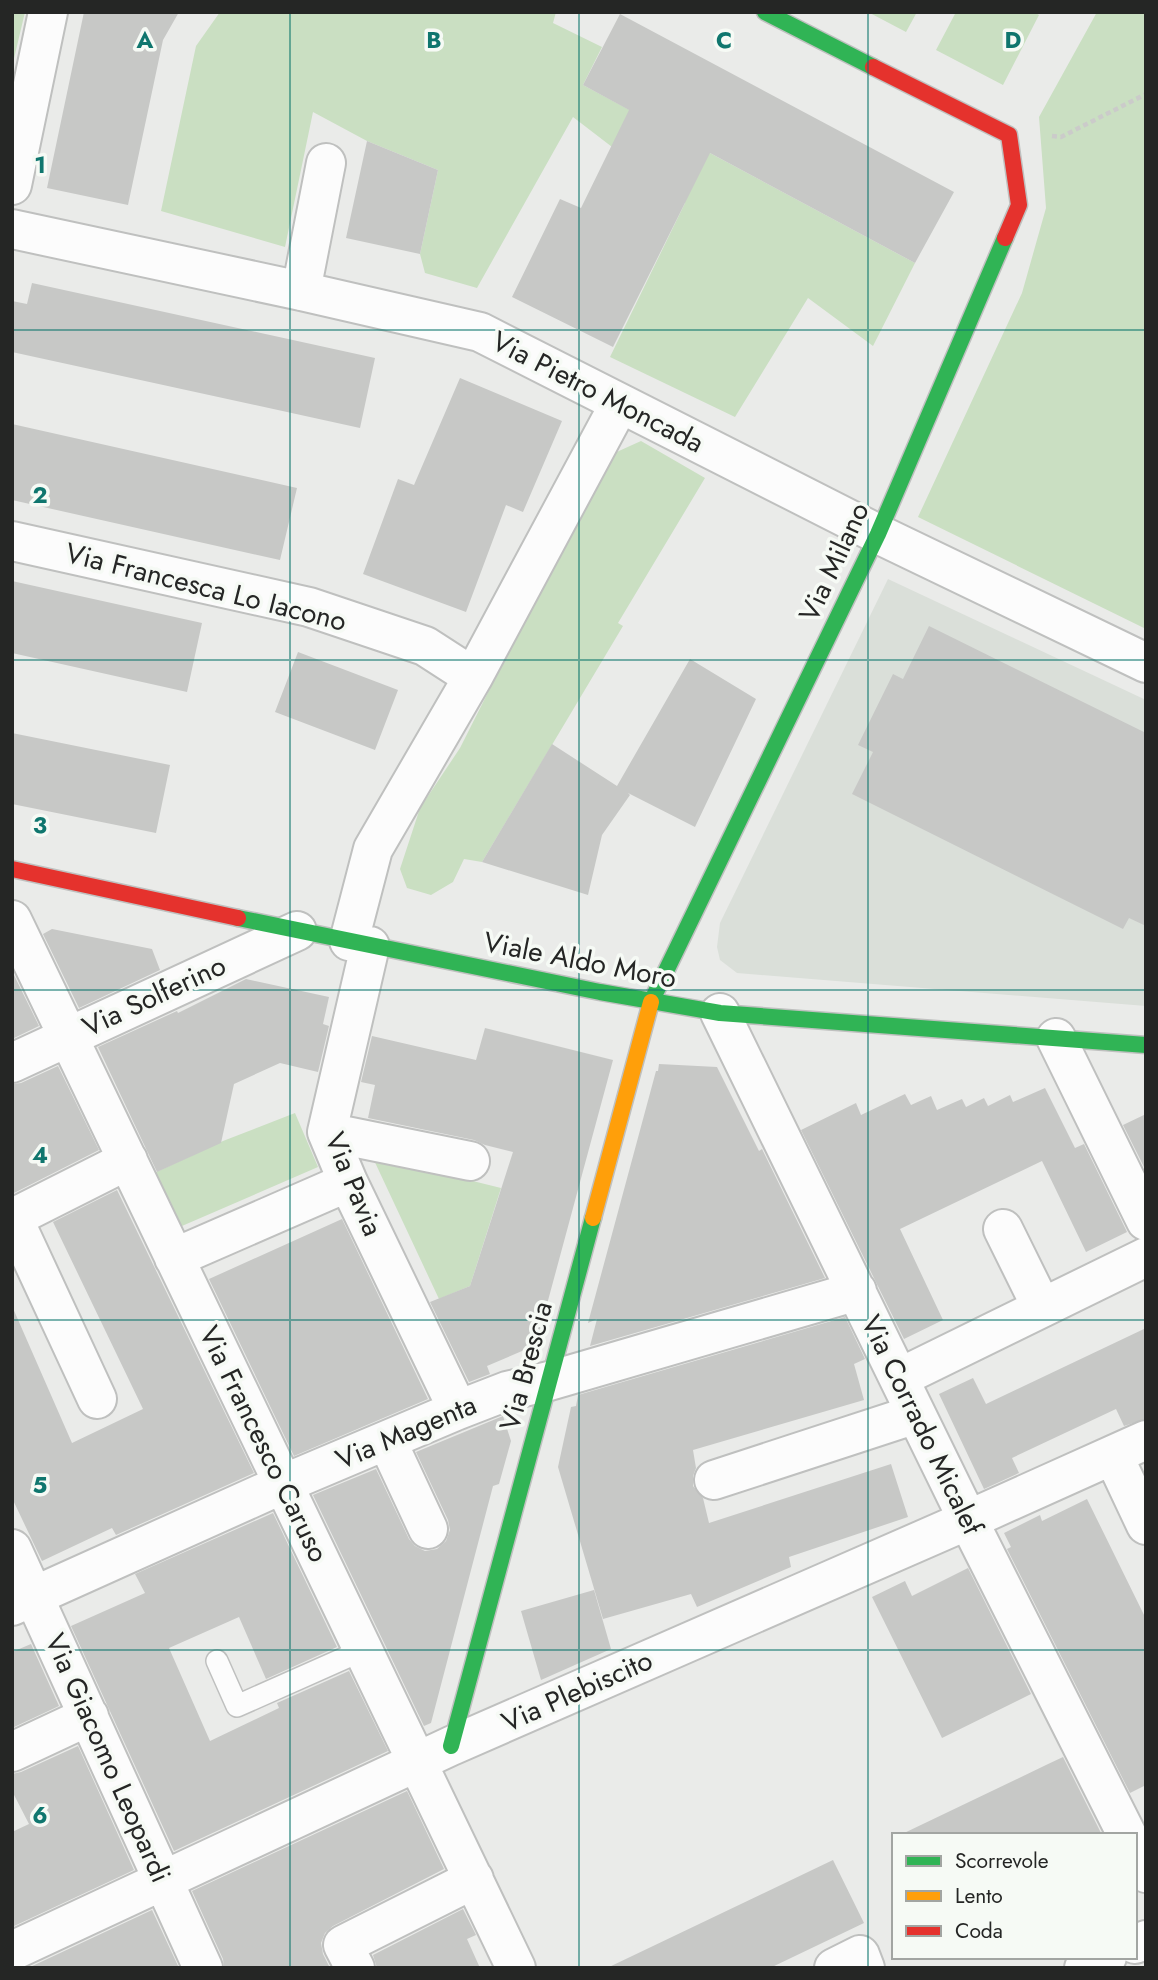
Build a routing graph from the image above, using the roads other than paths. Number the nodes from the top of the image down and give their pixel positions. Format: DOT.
graph roads {
  1 [pos="48,12"];
  2 [pos="765,12"];
  3 [pos="326,163"];
  4 [pos="12,185"];
  5 [pos="12,229"];
  6 [pos="301,290"];
  7 [pos="620,403"];
  8 [pos="878,534"];
  9 [pos="12,541"];
  10 [pos="1146,663"];
  11 [pos="473,677"];
  12 [pos="12,869"];
  13 [pos="12,920"];
  14 [pos="297,931"];
  15 [pos="359,944"];
  16 [pos="652,1000"];
  17 [pos="720,1013"];
  18 [pos="67,1036"];
  19 [pos="1056,1038"];
  20 [pos="1146,1045"];
  21 [pos="12,1063"];
  22 [pos="327,1132"];
  23 [pos="128,1160"];
  24 [pos="470,1161"];
  25 [pos="348,1182"];
  26 [pos="1146,1221"];
  27 [pos="1003,1229"];
  28 [pos="1146,1257"];
  29 [pos="174,1258"];
  30 [pos="857,1291"];
  31 [pos="1042,1308"];
  32 [pos="899,1378"];
  33 [pos="549,1381"];
  34 [pos="97,1399"];
  35 [pos="458,1410"];
  36 [pos="916,1414"];
  37 [pos="387,1441"];
  38 [pos="1129,1448"];
  39 [pos="714,1480"];
  40 [pos="283,1484"];
  41 [pos="968,1520"];
  42 [pos="1146,1525"];
  43 [pos="428,1529"];
  44 [pos="12,1549"];
  45 [pos="23,1601"];
  46 [pos="363,1650"];
  47 [pos="217,1661"];
  48 [pos="89,1716"];
  49 [pos="451,1746"];
  50 [pos="12,1752"];
  51 [pos="417,1762"];
  52 [pos="1133,1833"];
  53 [pos="1137,1845"];
  54 [pos="1146,1873"];
  55 [pos="163,1879"];
  56 [pos="474,1879"];
  57 [pos="12,1951"];
  58 [pos="1103,1959"];
  59 [pos="203,1968"];
  60 [pos="355,1968"];
  61 [pos="516,1968"];
  62 [pos="1084,1968"];
  1 -- 4 [label="street"];
  2 -- 8 [label="street, Via Milano"];
  3 -- 6 [label="street"];
  5 -- 6 [label="street, Via Pietro Moncada"];
  6 -- 7 [label="street, Via Pietro Moncada"];
  7 -- 8 [label="street, Via Pietro Moncada"];
  7 -- 11 [label="street, Via Pavia"];
  8 -- 10 [label="street, Via Pietro Moncada"];
  8 -- 16 [label="street, Via Milano"];
  9 -- 11 [label="street, Via Francesca Lo Iacono"];
  11 -- 15 [label="street, Via Pavia"];
  12 -- 14 [label="street, Viale Aldo Moro"];
  13 -- 18 [label="street, Via Francesco Caruso"];
  14 -- 15 [label="street, Viale Aldo Moro"];
  14 -- 18 [label="street, Via Solferino"];
  15 -- 16 [label="street, Viale Aldo Moro"];
  15 -- 22 [label="street, Via Pavia"];
  16 -- 17 [label="street, Viale Aldo Moro"];
  16 -- 33 [label="street, Via Brescia"];
  17 -- 19 [label="street, Viale Aldo Moro"];
  17 -- 30 [label="street, Via Corrado Micalef"];
  18 -- 21 [label="street, Via Solferino"];
  18 -- 23 [label="street, Via Francesco Caruso"];
  19 -- 20 [label="street, Viale Aldo Moro"];
  19 -- 26 [label="street"];
  22 -- 24 [label="street"];
  22 -- 25 [label="street, Via Pavia"];
  23 -- 29 [label="street, Via Francesco Caruso"];
  23 -- 34 [label="street"];
  25 -- 29 [label="street"];
  25 -- 35 [label="street, Via Pavia"];
  27 -- 31 [label="street"];
  28 -- 31 [label="street"];
  29 -- 40 [label="street, Via Francesco Caruso"];
  30 -- 32 [label="street, Via Corrado Micalef"];
  30 -- 33 [label="street, Via Magenta"];
  31 -- 32 [label="street"];
  32 -- 36 [label="street, Via Corrado Micalef"];
  33 -- 35 [label="street, Via Magenta"];
  33 -- 49 [label="street, Via Brescia"];
  35 -- 37 [label="street, Via Magenta"];
  36 -- 39 [label="street"];
  36 -- 41 [label="street, Via Corrado Micalef"];
  37 -- 40 [label="street, Via Magenta"];
  37 -- 43 [label="street"];
  38 -- 41 [label="street, Via Plebiscito"];
  38 -- 42 [label="street"];
  40 -- 45 [label="street, Via Magenta"];
  40 -- 46 [label="street, Via Francesco Caruso"];
  41 -- 49 [label="street, Via Plebiscito"];
  41 -- 52 [label="street, Via Corrado Micalef"];
  44 -- 45 [label="street, Via Giacomo Leopardi"];
  45 -- 48 [label="street, Via Giacomo Leopardi"];
  46 -- 47 [label="lane"];
  46 -- 51 [label="street, Via Francesco Caruso"];
  48 -- 50 [label="street"];
  48 -- 55 [label="street, Via Giacomo Leopardi"];
  49 -- 51 [label="street, Via Plebiscito"];
  51 -- 55 [label="street, Via Plebiscito"];
  51 -- 56 [label="street, Via Francesco Caruso"];
  53 -- 54 [label="street, Via Corrado Micalef"];
  55 -- 57 [label="street, Via Plebiscito"];
  55 -- 59 [label="street, Via Giacomo Leopardi"];
  56 -- 60 [label="street"];
  56 -- 61 [label="street, Via Francesco Caruso"];
  58 -- 62 [label="street"];
}
